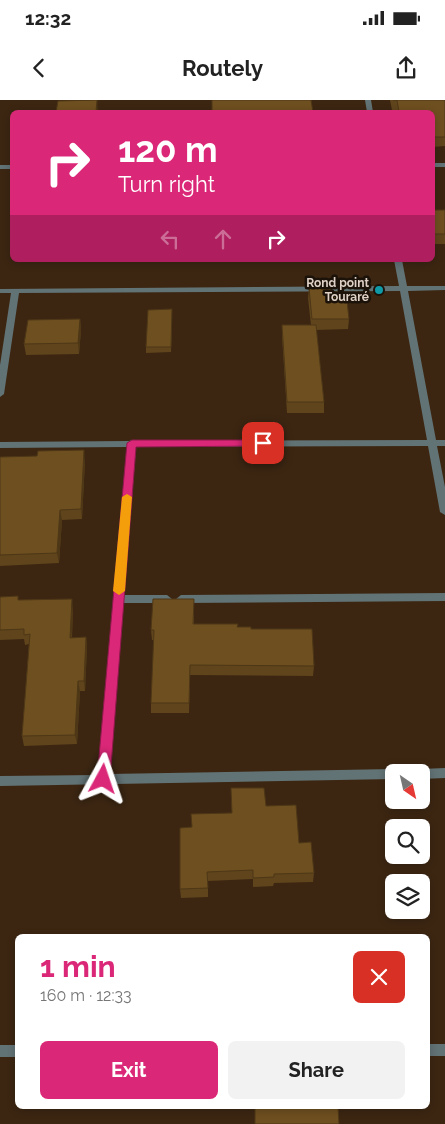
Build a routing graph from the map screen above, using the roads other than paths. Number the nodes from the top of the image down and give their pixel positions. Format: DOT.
graph roads {
  1 [pos="398,262"];
  2 [pos="403,287"];
  3 [pos="445,288"];
  4 [pos="0,291"];
  5 [pos="15,291"];
  6 [pos="0,394"];
  7 [pos="132,443"];
  8 [pos="432,443"];
  9 [pos="445,443"];
  10 [pos="0,445"];
  11 [pos="445,512"];
  12 [pos="445,597"];
  13 [pos="118,599"];
  14 [pos="445,773"];
  15 [pos="385,774"];
  16 [pos="430,774"];
  17 [pos="103,779"];
  18 [pos="0,782"];
  19 [pos="430,1050"];
  20 [pos="445,1050"];
  21 [pos="0,1051"];
  22 [pos="15,1051"];
  1 -- 2 [label="street"];
  2 -- 3 [label="street"];
  2 -- 5 [label="street"];
  2 -- 8 [label="street"];
  4 -- 5 [label="street"];
  5 -- 6 [label="street"];
  7 -- 8 [label="street"];
  7 -- 10 [label="street"];
  7 -- 13 [label="street"];
  8 -- 9 [label="street"];
  8 -- 11 [label="street"];
  12 -- 13 [label="street"];
  13 -- 17 [label="street"];
  14 -- 16 [label="street"];
  15 -- 17 [label="street"];
  17 -- 18 [label="street"];
  19 -- 20 [label="street"];
  21 -- 22 [label="street"];
}
